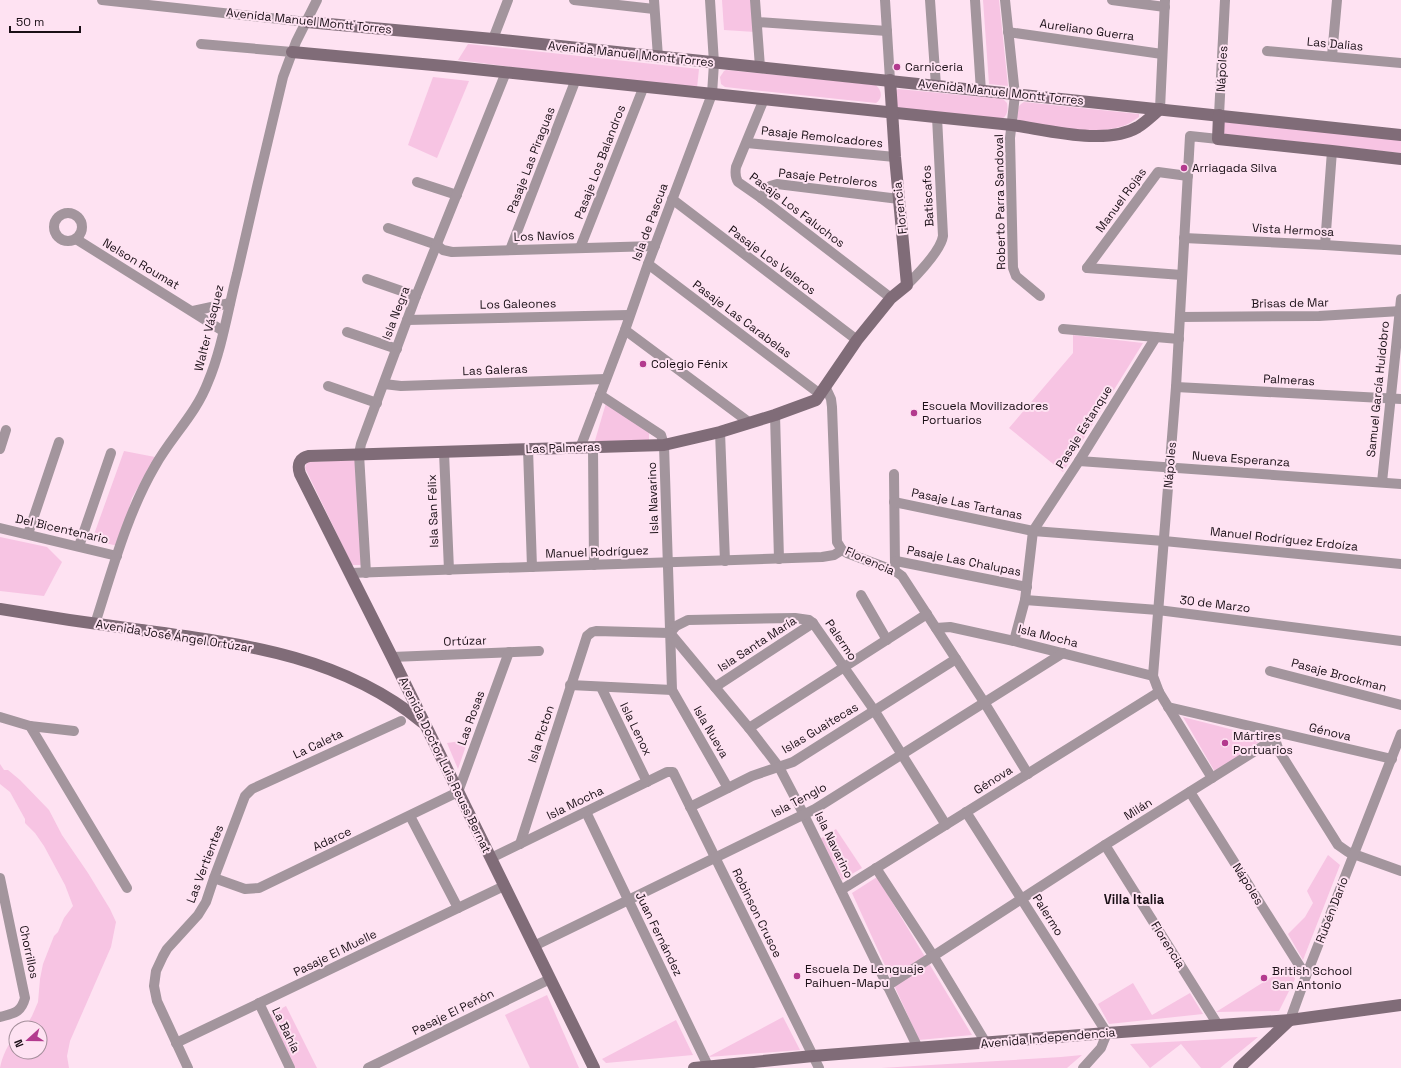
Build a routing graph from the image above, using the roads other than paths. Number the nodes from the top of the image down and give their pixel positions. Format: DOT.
graph roads {
  1 [pos="102,0"];
  2 [pos="317,0"];
  3 [pos="508,0"];
  4 [pos="574,0"];
  5 [pos="710,0"];
  6 [pos="755,0"];
  7 [pos="885,0"];
  8 [pos="930,0"];
  9 [pos="975,0"];
  10 [pos="1006,0"];
  11 [pos="1112,0"];
  12 [pos="1225,0"];
  13 [pos="1338,0"];
  14 [pos="126,1"];
  15 [pos="1165,4"];
  16 [pos="654,5"];
  17 [pos="307,22"];
  18 [pos="757,22"];
  19 [pos="887,31"];
  20 [pos="1008,32"];
  21 [pos="493,38"];
  22 [pos="201,44"];
  23 [pos="1267,50"];
  24 [pos="292,52"];
  25 [pos="1162,54"];
  26 [pos="1332,56"];
  27 [pos="658,57"];
  28 [pos="714,63"];
  29 [pos="1401,63"];
  30 [pos="760,67"];
  31 [pos="506,72"];
  32 [pos="576,80"];
  33 [pos="890,80"];
  34 [pos="644,86"];
  35 [pos="936,86"];
  36 [pos="981,91"];
  37 [pos="712,94"];
  38 [pos="1015,95"];
  39 [pos="764,99"];
  40 [pos="1160,109"];
  41 [pos="892,112"];
  42 [pos="1219,115"];
  43 [pos="937,117"];
  44 [pos="1012,125"];
  45 [pos="1401,135"];
  46 [pos="1218,139"];
  47 [pos="747,143"];
  48 [pos="1332,151"];
  49 [pos="895,157"];
  50 [pos="1401,159"];
  51 [pos="1188,176"];
  52 [pos="418,182"];
  53 [pos="457,195"];
  54 [pos="761,198"];
  55 [pos="672,199"];
  56 [pos="899,199"];
  57 [pos="388,228"];
  58 [pos="1184,238"];
  59 [pos="76,239"];
  60 [pos="436,245"];
  61 [pos="1326,245"];
  62 [pos="655,246"];
  63 [pos="580,248"];
  64 [pos="510,250"];
  65 [pos="1401,250"];
  66 [pos="648,264"];
  67 [pos="1182,275"];
  68 [pos="367,279"];
  69 [pos="907,285"];
  70 [pos="416,296"];
  71 [pos="1040,296"];
  72 [pos="892,298"];
  73 [pos="1401,299"];
  74 [pos="230,303"];
  75 [pos="192,311"];
  76 [pos="1400,311"];
  77 [pos="630,314"];
  78 [pos="1180,317"];
  79 [pos="407,320"];
  80 [pos="1063,329"];
  81 [pos="625,330"];
  82 [pos="223,331"];
  83 [pos="347,332"];
  84 [pos="1156,337"];
  85 [pos="1179,339"];
  86 [pos="857,340"];
  87 [pos="397,348"];
  88 [pos="606,379"];
  89 [pos="384,384"];
  90 [pos="328,386"];
  91 [pos="1176,387"];
  92 [pos="823,390"];
  93 [pos="600,395"];
  94 [pos="1396,399"];
  95 [pos="377,403"];
  96 [pos="775,415"];
  97 [pos="750,423"];
  98 [pos="6,430"];
  99 [pos="720,432"];
  100 [pos="59,442"];
  101 [pos="664,445"];
  102 [pos="580,448"];
  103 [pos="593,448"];
  104 [pos="0,449"];
  105 [pos="528,449"];
  106 [pos="444,452"];
  107 [pos="111,453"];
  108 [pos="359,454"];
  109 [pos="1079,461"];
  110 [pos="299,462"];
  111 [pos="1170,467"];
  112 [pos="894,474"];
  113 [pos="1382,482"];
  114 [pos="1401,484"];
  115 [pos="894,502"];
  116 [pos="0,528"];
  117 [pos="1034,531"];
  118 [pos="28,534"];
  119 [pos="1164,541"];
  120 [pos="79,546"];
  121 [pos="842,550"];
  122 [pos="117,556"];
  123 [pos="779,559"];
  124 [pos="725,561"];
  125 [pos="668,563"];
  126 [pos="1401,564"];
  127 [pos="594,565"];
  128 [pos="895,566"];
  129 [pos="532,567"];
  130 [pos="449,570"];
  131 [pos="350,573"];
  132 [pos="366,573"];
  133 [pos="1027,587"];
  134 [pos="861,595"];
  135 [pos="1025,600"];
  136 [pos="0,609"];
  137 [pos="1158,610"];
  138 [pos="927,614"];
  139 [pos="813,623"];
  140 [pos="95,624"];
  141 [pos="936,628"];
  142 [pos="670,633"];
  143 [pos="887,640"];
  144 [pos="1014,641"];
  145 [pos="1401,641"];
  146 [pos="539,651"];
  147 [pos="509,652"];
  148 [pos="1063,653"];
  149 [pos="392,657"];
  150 [pos="956,659"];
  151 [pos="843,667"];
  152 [pos="1270,671"];
  153 [pos="1153,676"];
  154 [pos="570,685"];
  155 [pos="601,686"];
  156 [pos="715,687"];
  157 [pos="672,690"];
  158 [pos="1159,692"];
  159 [pos="984,702"];
  160 [pos="1401,705"];
  161 [pos="1168,707"];
  162 [pos="874,710"];
  163 [pos="0,717"];
  164 [pos="401,721"];
  165 [pos="426,725"];
  166 [pos="30,726"];
  167 [pos="749,728"];
  168 [pos="74,731"];
  169 [pos="1276,733"];
  170 [pos="1401,734"];
  171 [pos="902,754"];
  172 [pos="1392,759"];
  173 [pos="779,767"];
  174 [pos="671,772"];
  175 [pos="1028,774"];
  176 [pos="1212,778"];
  177 [pos="647,782"];
  178 [pos="728,788"];
  179 [pos="458,792"];
  180 [pos="1190,792"];
  181 [pos="247,793"];
  182 [pos="690,807"];
  183 [pos="586,812"];
  184 [pos="966,812"];
  185 [pos="803,813"];
  186 [pos="410,816"];
  187 [pos="946,825"];
  188 [pos="520,844"];
  189 [pos="1105,845"];
  190 [pos="1353,854"];
  191 [pos="715,857"];
  192 [pos="491,858"];
  193 [pos="876,868"];
  194 [pos="1401,871"];
  195 [pos="0,878"];
  196 [pos="214,878"];
  197 [pos="504,886"];
  198 [pos="127,888"];
  199 [pos="841,890"];
  200 [pos="1022,899"];
  201 [pos="628,900"];
  202 [pos="458,908"];
  203 [pos="534,946"];
  204 [pos="934,957"];
  205 [pos="1306,976"];
  206 [pos="550,979"];
  207 [pos="887,986"];
  208 [pos="259,1004"];
  209 [pos="1401,1005"];
  210 [pos="0,1017"];
  211 [pos="1290,1020"];
  212 [pos="1218,1025"];
  213 [pos="1107,1033"];
  214 [pos="176,1043"];
  215 [pos="986,1043"];
  216 [pos="918,1048"];
  217 [pos="813,1056"];
  218 [pos="708,1067"];
  219 [pos="188,1068"];
  220 [pos="290,1068"];
  221 [pos="368,1068"];
  222 [pos="594,1068"];
  223 [pos="694,1068"];
  224 [pos="819,1068"];
  225 [pos="1083,1068"];
  226 [pos="1239,1068"];
  1 -- 14 [label="street, Avenida Manuel Montt Torres"];
  2 -- 17 [label="street, Walter Vásquez"];
  3 -- 21 [label="street"];
  4 -- 16 [label="street"];
  5 -- 28 [label="street, Isla de Pascua"];
  6 -- 18 [label="street"];
  7 -- 19 [label="street, Florencia"];
  8 -- 35 [label="street"];
  9 -- 36 [label="street"];
  10 -- 20 [label="street, Roberto Parra Sandoval"];
  11 -- 15 [label="street"];
  12 -- 42 [label="street, Nápoles"];
  13 -- 26 [label="street"];
  14 -- 17 [label="street, Avenida Manuel Montt Torres"];
  15 -- 25 [label="street"];
  16 -- 27 [label="street"];
  17 -- 21 [label="street, Avenida Manuel Montt Torres"];
  17 -- 24 [label="street, Walter Vásquez"];
  18 -- 19 [label="street"];
  18 -- 30 [label="street"];
  19 -- 33 [label="street, Florencia"];
  20 -- 25 [label="street, Aureliano Guerra"];
  20 -- 38 [label="street, Roberto Parra Sandoval"];
  21 -- 27 [label="street, Avenida Manuel Montt Torres"];
  22 -- 24 [label="street"];
  23 -- 26 [label="street, Las Dalias"];
  24 -- 31 [label="street"];
  24 -- 74 [label="street, Walter Vásquez"];
  25 -- 40 [label="street"];
  26 -- 29 [label="street, Las Dalias"];
  27 -- 28 [label="street, Avenida Manuel Montt Torres"];
  28 -- 30 [label="street, Avenida Manuel Montt Torres"];
  28 -- 37 [label="street, Isla de Pascua"];
  30 -- 33 [label="street, Avenida Manuel Montt Torres"];
  31 -- 32 [label="street"];
  31 -- 53 [label="street, Isla Negra"];
  32 -- 34 [label="street"];
  32 -- 64 [label="street, Pasaje Las Piraguas"];
  33 -- 35 [label="street, Avenida Manuel Montt Torres"];
  33 -- 41 [label="street, Florencia"];
  34 -- 37 [label="street"];
  34 -- 63 [label="street, Pasaje Los Balandros"];
  35 -- 36 [label="street, Avenida Manuel Montt Torres"];
  36 -- 38 [label="street, Avenida Manuel Montt Torres"];
  37 -- 39 [label="street"];
  37 -- 55 [label="street, Isla de Pascua"];
  38 -- 40 [label="street, Avenida Manuel Montt Torres"];
  38 -- 44 [label="street, Roberto Parra Sandoval"];
  39 -- 41 [label="street"];
  39 -- 47 [label="street, Pasaje Los Faluchos"];
  40 -- 42 [label="street, Avenida Manuel Montt Torres"];
  40 -- 44 [label="street"];
  41 -- 43 [label="street"];
  41 -- 49 [label="street, Florencia"];
  42 -- 45 [label="street, Avenida Manuel Montt Torres"];
  42 -- 46 [label="street, Nápoles"];
  43 -- 44 [label="street"];
  43 -- 69 [label="street, Batiscafos"];
  44 -- 71 [label="street, Roberto Parra Sandoval"];
  46 -- 48 [label="street"];
  46 -- 51 [label="street, Nápoles"];
  47 -- 49 [label="street, Pasaje Remolcadores"];
  47 -- 54 [label="street, Pasaje Los Faluchos"];
  48 -- 50 [label="street"];
  48 -- 61 [label="street"];
  49 -- 56 [label="street, Florencia"];
  51 -- 58 [label="street, Nápoles"];
  51 -- 67 [label="street, Manuel Rojas"];
  52 -- 53 [label="street"];
  53 -- 60 [label="street, Isla Negra"];
  54 -- 56 [label="street, Pasaje Petroleros"];
  54 -- 72 [label="street, Pasaje Los Faluchos"];
  55 -- 62 [label="street, Isla de Pascua"];
  55 -- 86 [label="street, Pasaje Los Veleros"];
  56 -- 69 [label="street, Florencia"];
  57 -- 60 [label="street, Los Navíos"];
  58 -- 61 [label="street, Vista Hermosa"];
  58 -- 67 [label="street, Nápoles"];
  59 -- 75 [label="street, Nelson Roumat"];
  60 -- 64 [label="street, Los Navíos"];
  60 -- 70 [label="street, Isla Negra"];
  61 -- 65 [label="street, Vista Hermosa"];
  62 -- 63 [label="street, Los Navíos"];
  62 -- 66 [label="street, Isla de Pascua"];
  63 -- 64 [label="street, Los Navíos"];
  66 -- 77 [label="street, Isla de Pascua"];
  66 -- 92 [label="street, Pasaje Las Carabelas"];
  67 -- 78 [label="street, Nápoles"];
  68 -- 70 [label="street"];
  69 -- 72 [label="street"];
  70 -- 79 [label="street, Isla Negra"];
  72 -- 86 [label="street"];
  73 -- 76 [label="street, Samuel García Huidobro"];
  74 -- 75 [label="street"];
  74 -- 82 [label="street, Walter Vásquez"];
  75 -- 82 [label="street, Nelson Roumat"];
  76 -- 78 [label="street, Brisas de Mar"];
  76 -- 94 [label="street, Samuel García Huidobro"];
  77 -- 79 [label="street, Los Galeones"];
  77 -- 81 [label="street, Isla de Pascua"];
  78 -- 85 [label="street, Nápoles"];
  79 -- 87 [label="street, Isla Negra"];
  80 -- 84 [label="street"];
  81 -- 88 [label="street, Isla de Pascua"];
  81 -- 97 [label="street"];
  82 -- 122 [label="street, Walter Vásquez"];
  83 -- 87 [label="street"];
  84 -- 85 [label="street"];
  84 -- 109 [label="street, Pasaje Estanque"];
  85 -- 91 [label="street, Nápoles"];
  86 -- 92 [label="street"];
  87 -- 89 [label="street, Isla Negra"];
  88 -- 89 [label="street, Las Galeras"];
  88 -- 93 [label="street, Isla de Pascua"];
  89 -- 95 [label="street, Isla Negra"];
  90 -- 95 [label="street"];
  91 -- 94 [label="street, Palmeras"];
  91 -- 111 [label="street, Nápoles"];
  92 -- 96 [label="street, Las Palmeras"];
  92 -- 121 [label="street, Florencia"];
  93 -- 101 [label="street, Isla Navarino"];
  93 -- 102 [label="street, Isla de Pascua"];
  94 -- 113 [label="street, Samuel García Huidobro"];
  95 -- 108 [label="street, Isla Negra"];
  96 -- 97 [label="street, Las Palmeras"];
  96 -- 123 [label="street"];
  97 -- 99 [label="street, Las Palmeras"];
  98 -- 104 [label="street"];
  99 -- 101 [label="street, Las Palmeras"];
  99 -- 124 [label="street"];
  100 -- 118 [label="street"];
  101 -- 103 [label="street, Las Palmeras"];
  101 -- 125 [label="street, Isla Navarino"];
  102 -- 103 [label="street, Las Palmeras"];
  102 -- 105 [label="street, Las Palmeras"];
  103 -- 127 [label="street"];
  105 -- 106 [label="street, Las Palmeras"];
  105 -- 129 [label="street"];
  106 -- 108 [label="street, Las Palmeras"];
  106 -- 130 [label="street, Isla San Félix"];
  107 -- 120 [label="street"];
  108 -- 110 [label="street, Las Palmeras"];
  108 -- 132 [label="street, Isla Negra"];
  109 -- 111 [label="street, Nueva Esperanza"];
  109 -- 117 [label="street, Pasaje Estanque"];
  110 -- 131 [label="street, Avenida Doctor Luis Reuss Bernat"];
  111 -- 113 [label="street, Nueva Esperanza"];
  111 -- 119 [label="street, Nápoles"];
  112 -- 115 [label="street"];
  113 -- 114 [label="street, Nueva Esperanza"];
  115 -- 117 [label="street, Pasaje Las Tartanas"];
  115 -- 128 [label="street"];
  116 -- 118 [label="street, Del Bicentenario"];
  117 -- 119 [label="street, Pasaje Las Tartanas"];
  117 -- 133 [label="street"];
  118 -- 120 [label="street, Del Bicentenario"];
  119 -- 126 [label="street, Manuel Rodríguez Erdoíza"];
  119 -- 137 [label="street, Nápoles"];
  120 -- 122 [label="street, Del Bicentenario"];
  121 -- 123 [label="street, Manuel Rodríguez"];
  121 -- 128 [label="street, Florencia"];
  122 -- 140 [label="street, Walter Vásquez"];
  123 -- 124 [label="street, Manuel Rodríguez"];
  124 -- 125 [label="street, Manuel Rodríguez"];
  125 -- 127 [label="street, Manuel Rodríguez"];
  125 -- 142 [label="street, Isla Navarino"];
  127 -- 129 [label="street, Manuel Rodríguez"];
  128 -- 133 [label="street, Pasaje Las Chalupas"];
  128 -- 138 [label="street, Florencia"];
  129 -- 130 [label="street, Manuel Rodríguez"];
  130 -- 132 [label="street, Manuel Rodríguez"];
  131 -- 132 [label="street, Manuel Rodríguez"];
  131 -- 149 [label="street, Avenida Doctor Luis Reuss Bernat"];
  133 -- 135 [label="street"];
  134 -- 143 [label="street"];
  135 -- 137 [label="street, 30 de Marzo"];
  135 -- 144 [label="street"];
  136 -- 140 [label="street, Avenida José Ángel Ortúzar"];
  137 -- 145 [label="street, 30 de Marzo"];
  137 -- 153 [label="street, Nápoles"];
  138 -- 141 [label="street, Florencia"];
  138 -- 143 [label="street"];
  139 -- 142 [label="street, Palermo"];
  139 -- 151 [label="street, Palermo"];
  139 -- 156 [label="street, Isla Santa María"];
  140 -- 165 [label="street, Avenida José Ángel Ortúzar"];
  141 -- 144 [label="street, Isla Mocha"];
  141 -- 150 [label="street, Florencia"];
  142 -- 154 [label="street, Isla Picton"];
  142 -- 156 [label="street, Isla Navarino"];
  142 -- 157 [label="street, Isla Navarino"];
  143 -- 151 [label="street"];
  144 -- 148 [label="street, Isla Mocha"];
  146 -- 147 [label="street, Ortúzar"];
  147 -- 149 [label="street, Ortúzar"];
  147 -- 179 [label="street, Las Rosas"];
  148 -- 153 [label="street, Isla Mocha"];
  148 -- 159 [label="street, Isla Tenglo"];
  149 -- 165 [label="street, Avenida Doctor Luis Reuss Bernat"];
  150 -- 159 [label="street, Florencia"];
  150 -- 162 [label="street, Islas Guaitecas"];
  151 -- 162 [label="street, Palermo"];
  151 -- 167 [label="street"];
  152 -- 160 [label="street, Pasaje Brockman"];
  153 -- 158 [label="street, Nápoles"];
  154 -- 155 [label="street"];
  154 -- 188 [label="street, Isla Picton"];
  155 -- 157 [label="street"];
  155 -- 177 [label="street, Isla Lenox"];
  156 -- 167 [label="street, Isla Navarino"];
  157 -- 178 [label="street, Isla Nueva"];
  158 -- 161 [label="street, Nápoles"];
  158 -- 175 [label="street, Génova"];
  159 -- 171 [label="street, Isla Tenglo"];
  159 -- 175 [label="street, Florencia"];
  161 -- 169 [label="street, Génova"];
  161 -- 176 [label="street, Nápoles"];
  162 -- 171 [label="street, Palermo"];
  162 -- 173 [label="street, Islas Guaitecas"];
  163 -- 166 [label="street"];
  164 -- 181 [label="street, La Caleta"];
  165 -- 179 [label="street, Avenida Doctor Luis Reuss Bernat"];
  166 -- 168 [label="street"];
  166 -- 198 [label="street"];
  167 -- 173 [label="street, Isla Navarino"];
  169 -- 172 [label="street, Génova"];
  169 -- 176 [label="street, Milán"];
  169 -- 190 [label="street"];
  170 -- 172 [label="street, Rubén Darío"];
  171 -- 185 [label="street, Isla Tenglo"];
  171 -- 187 [label="street, Palermo"];
  172 -- 190 [label="street, Rubén Darío"];
  173 -- 178 [label="street, Islas Guaitecas"];
  173 -- 185 [label="street, Isla Navarino"];
  174 -- 177 [label="street, Isla Mocha"];
  174 -- 182 [label="street, Robinson Crusoe"];
  175 -- 184 [label="street, Génova"];
  176 -- 180 [label="street, Milán"];
  177 -- 183 [label="street, Isla Mocha"];
  178 -- 182 [label="street, Islas Guaitecas"];
  179 -- 186 [label="street, Adarce"];
  179 -- 192 [label="street, Avenida Doctor Luis Reuss Bernat"];
  180 -- 189 [label="street, Milán"];
  180 -- 205 [label="street, Nápoles"];
  181 -- 196 [label="street, Las Vertientes"];
  182 -- 191 [label="street, Robinson Crusoe"];
  183 -- 188 [label="street, Isla Mocha"];
  183 -- 201 [label="street, Juan Fernández"];
  184 -- 187 [label="street, Génova"];
  184 -- 200 [label="street, Palermo"];
  185 -- 191 [label="street, Isla Tenglo"];
  185 -- 199 [label="street, Isla Navarino"];
  186 -- 196 [label="street, Adarce"];
  186 -- 202 [label="street"];
  187 -- 193 [label="street, Génova"];
  188 -- 192 [label="street, Isla Mocha"];
  189 -- 200 [label="street, Milán"];
  189 -- 212 [label="street, Florencia"];
  190 -- 194 [label="street"];
  190 -- 205 [label="street, Rubén Darío"];
  191 -- 201 [label="street, Isla Tenglo"];
  191 -- 217 [label="street, Robinson Crusoe"];
  192 -- 197 [label="street, Avenida Doctor Luis Reuss Bernat"];
  193 -- 199 [label="street, Génova"];
  193 -- 204 [label="street"];
  195 -- 210 [label="street, Chorrillos"];
  196 -- 214 [label="street, Las Vertientes"];
  197 -- 202 [label="street, Pasaje El Muelle"];
  197 -- 203 [label="street, Avenida Doctor Luis Reuss Bernat"];
  199 -- 207 [label="street, Isla Navarino"];
  200 -- 204 [label="street, Milán"];
  200 -- 213 [label="street, Palermo"];
  201 -- 203 [label="street, Isla Tenglo"];
  201 -- 218 [label="street, Juan Fernández"];
  202 -- 208 [label="street, Pasaje El Muelle"];
  203 -- 206 [label="street, Avenida Doctor Luis Reuss Bernat"];
  204 -- 207 [label="street, Milán"];
  204 -- 215 [label="street"];
  205 -- 211 [label="street, Rubén Darío"];
  206 -- 221 [label="street, Pasaje El Peñón"];
  206 -- 222 [label="street, Avenida Doctor Luis Reuss Bernat"];
  207 -- 216 [label="street, Isla Navarino"];
  208 -- 214 [label="street, Pasaje El Muelle"];
  208 -- 220 [label="street, La Bahía"];
  209 -- 211 [label="street, Avenida Independencia"];
  211 -- 212 [label="street, Avenida Independencia"];
  211 -- 226 [label="street, Rubén Darío"];
  212 -- 213 [label="street, Avenida Independencia"];
  213 -- 215 [label="street, Avenida Independencia"];
  213 -- 225 [label="street"];
  214 -- 219 [label="street, Las Vertientes"];
  215 -- 216 [label="street, Avenida Independencia"];
  216 -- 217 [label="street, Avenida Independencia"];
  217 -- 218 [label="street, Avenida Independencia"];
  217 -- 224 [label="street, Robinson Crusoe"];
  218 -- 223 [label="street, Avenida Independencia"];
}
